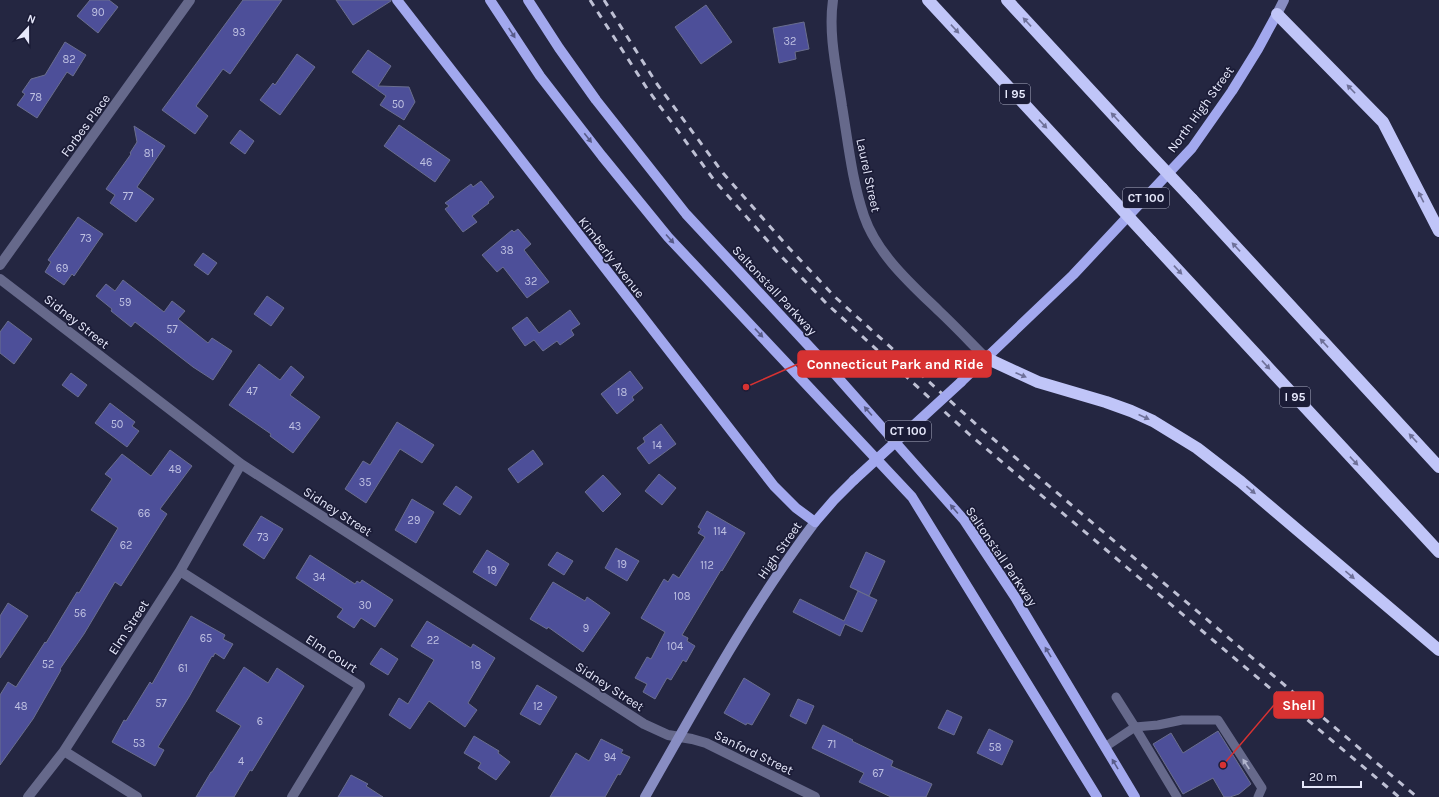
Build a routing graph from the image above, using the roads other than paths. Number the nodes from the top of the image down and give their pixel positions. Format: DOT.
graph roads {
  1 [pos="190,0"];
  2 [pos="397,0"];
  3 [pos="490,0"];
  4 [pos="528,0"];
  5 [pos="833,0"];
  6 [pos="928,0"];
  7 [pos="1007,0"];
  8 [pos="1284,0"];
  9 [pos="1277,14"];
  10 [pos="1439,232"];
  11 [pos="0,265"];
  12 [pos="0,278"];
  13 [pos="986,358"];
  14 [pos="241,464"];
  15 [pos="1439,467"];
  16 [pos="815,522"];
  17 [pos="1439,552"];
  18 [pos="180,571"];
  19 [pos="1439,650"];
  20 [pos="1116,697"];
  21 [pos="1135,727"];
  22 [pos="679,738"];
  23 [pos="1105,747"];
  24 [pos="64,751"];
  25 [pos="28,797"];
  26 [pos="137,797"];
  27 [pos="292,797"];
  28 [pos="645,797"];
  29 [pos="815,797"];
  30 [pos="1097,797"];
  31 [pos="1135,797"];
  32 [pos="1177,797"];
  33 [pos="1258,797"];
  1 -- 11 [label="street, Forbes Place"];
  2 -- 16 [label="main road, Kimberly Avenue"];
  3 -- 30 [label="main road, one-way"];
  23 -- 4 [label="main road, Saltonstall Parkway, one-way"];
  5 -- 13 [label="street, Laurel Street"];
  6 -- 17 [label="highway, I 95, one-way, bridge"];
  15 -- 7 [label="highway, one-way, bridge"];
  8 -- 9 [label="main road, North High Street / CT 100"];
  10 -- 9 [label="highway, one-way"];
  9 -- 13 [label="main road, North High Street / CT 100"];
  12 -- 14 [label="street, Sidney Street"];
  13 -- 16 [label="main road, High Street / CT 100, bridge"];
  13 -- 19 [label="highway, one-way"];
  14 -- 18 [label="street, Elm Street"];
  14 -- 22 [label="street, Sidney Street"];
  16 -- 22 [label="main road, High Street / CT 100"];
  18 -- 24 [label="street, Elm Street"];
  18 -- 27 [label="street, Elm Court"];
  20 -- 21 [label="lane"];
  21 -- 23 [label="lane"];
  21 -- 32 [label="lane"];
  33 -- 21 [label="lane, one-way"];
  22 -- 28 [label="main road, High Street / CT 100"];
  22 -- 29 [label="street, Sanford Street"];
  31 -- 23 [label="main road, Saltonstall Parkway, one-way"];
  24 -- 25 [label="street, Elm Street"];
  24 -- 26 [label="street"];
}
